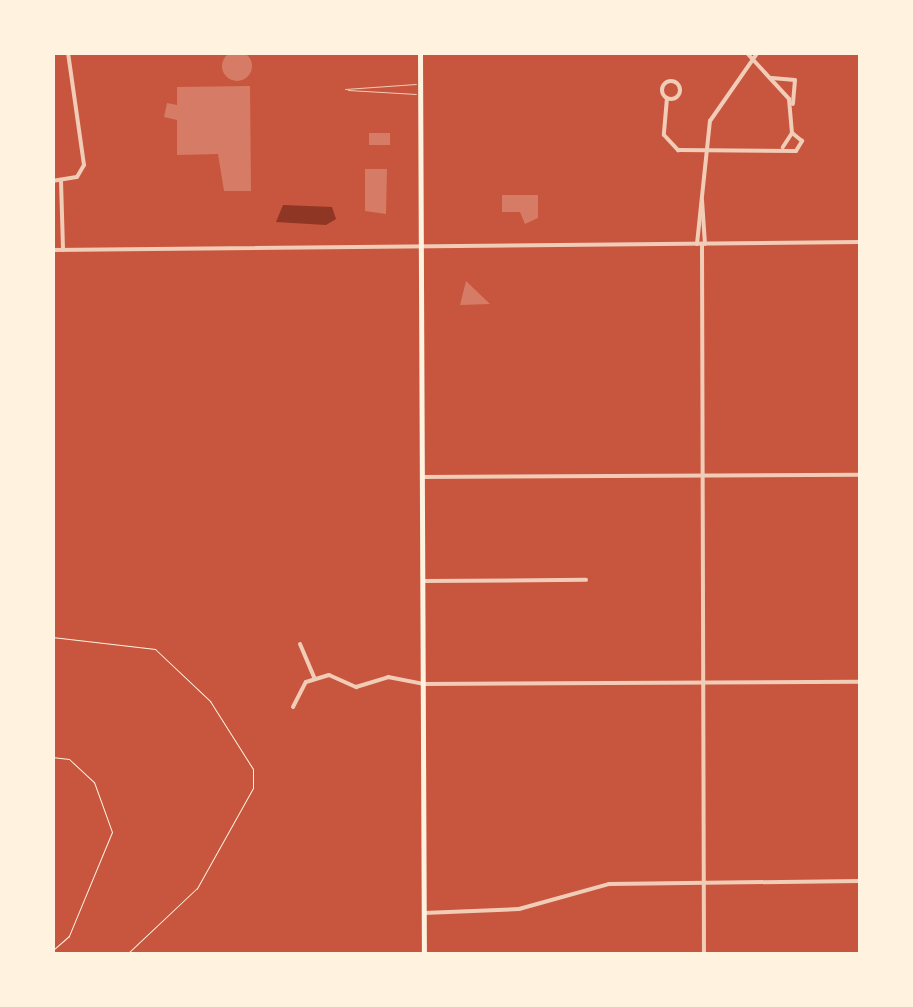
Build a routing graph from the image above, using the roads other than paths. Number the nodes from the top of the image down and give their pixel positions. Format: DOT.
graph roads {
  1 [pos="68,52"];
  2 [pos="420,52"];
  3 [pos="746,52"];
  4 [pos="758,52"];
  5 [pos="752,59"];
  6 [pos="772,78"];
  7 [pos="420,84"];
  8 [pos="420,94"];
  9 [pos="666,98"];
  10 [pos="791,106"];
  11 [pos="792,133"];
  12 [pos="783,147"];
  13 [pos="703,150"];
  14 [pos="52,180"];
  15 [pos="61,181"];
  16 [pos="860,242"];
  17 [pos="701,244"];
  18 [pos="422,246"];
  19 [pos="52,250"];
  20 [pos="63,250"];
  21 [pos="702,475"];
  22 [pos="860,476"];
  23 [pos="422,477"];
  24 [pos="586,580"];
  25 [pos="423,581"];
  26 [pos="300,644"];
  27 [pos="314,678"];
  28 [pos="703,682"];
  29 [pos="860,682"];
  30 [pos="423,684"];
  31 [pos="293,707"];
  32 [pos="860,881"];
  33 [pos="704,882"];
  34 [pos="424,913"];
  35 [pos="424,954"];
  36 [pos="704,954"];
  1 -- 15 [label="street"];
  2 -- 7 [label="main road"];
  3 -- 5 [label="street"];
  4 -- 5 [label="street"];
  5 -- 6 [label="street"];
  5 -- 13 [label="street"];
  6 -- 10 [label="street"];
  6 -- 10 [label="street"];
  7 -- 8 [label="main road"];
  7 -- 8 [label="lane"];
  8 -- 18 [label="main road"];
  9 -- 13 [label="street"];
  10 -- 11 [label="street"];
  11 -- 12 [label="street"];
  11 -- 12 [label="street"];
  12 -- 13 [label="street"];
  13 -- 17 [label="street"];
  14 -- 15 [label="street"];
  15 -- 20 [label="street"];
  16 -- 17 [label="street"];
  17 -- 18 [label="street"];
  17 -- 21 [label="street"];
  18 -- 20 [label="street"];
  18 -- 23 [label="main road"];
  19 -- 20 [label="street"];
  21 -- 22 [label="street"];
  21 -- 23 [label="street"];
  21 -- 28 [label="street"];
  23 -- 25 [label="main road"];
  24 -- 25 [label="street"];
  25 -- 30 [label="main road"];
  26 -- 27 [label="street"];
  27 -- 30 [label="street"];
  27 -- 31 [label="street"];
  28 -- 29 [label="street"];
  28 -- 30 [label="street"];
  28 -- 33 [label="street"];
  30 -- 34 [label="main road"];
  32 -- 33 [label="street"];
  33 -- 34 [label="street"];
  33 -- 36 [label="street"];
  34 -- 35 [label="main road"];
}
